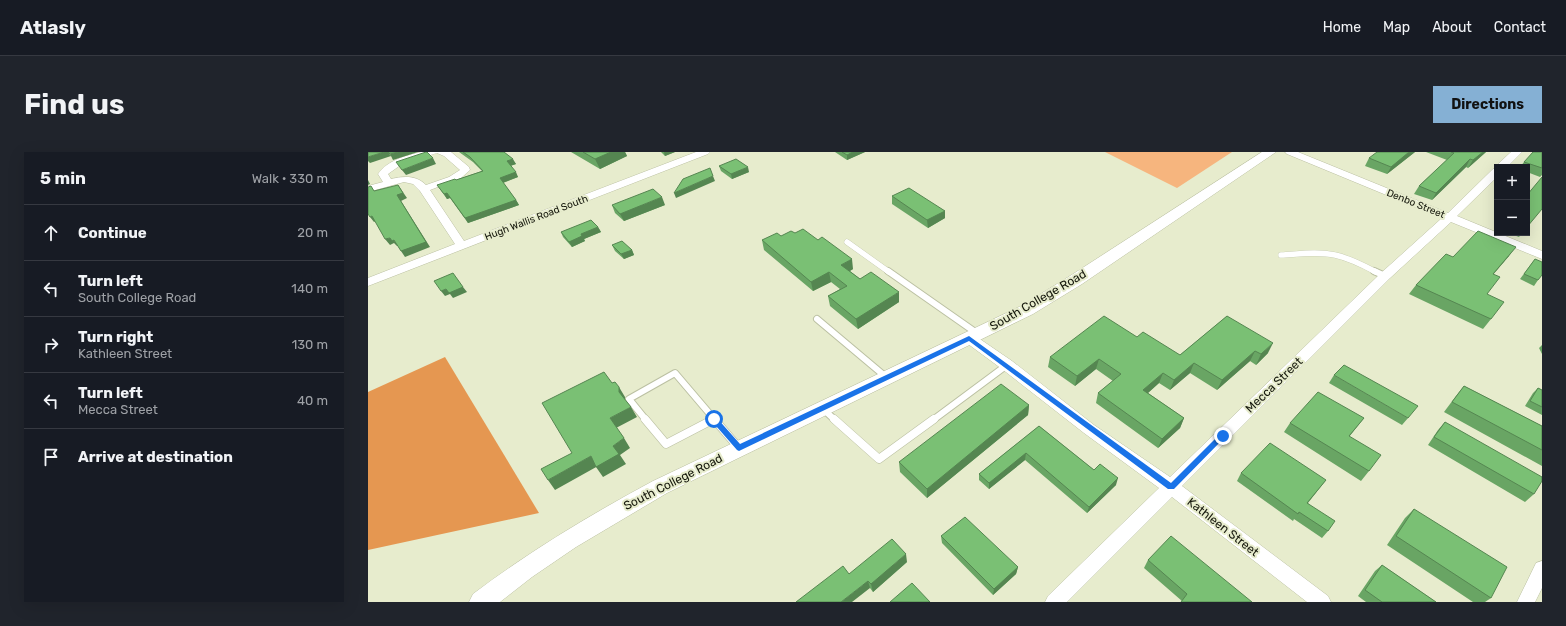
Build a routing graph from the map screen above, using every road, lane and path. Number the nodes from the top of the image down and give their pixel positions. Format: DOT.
graph roads {
  1 [pos="433,152"];
  2 [pos="441,152"];
  3 [pos="705,152"];
  4 [pos="1270,152"];
  5 [pos="1290,152"];
  6 [pos="1517,152"];
  7 [pos="1504,164"];
  8 [pos="1494,174"];
  9 [pos="388,182"];
  10 [pos="368,189"];
  11 [pos="424,189"];
  12 [pos="1450,217"];
  13 [pos="847,242"];
  14 [pos="462,246"];
  15 [pos="1281,255"];
  16 [pos="1542,255"];
  17 [pos="1385,276"];
  18 [pos="368,282"];
  19 [pos="817,319"];
  20 [pos="973,336"];
  21 [pos="1007,365"];
  22 [pos="886,377"];
  23 [pos="822,408"];
  24 [pos="714,419"];
  25 [pos="739,448"];
  26 [pos="1171,487"];
  27 [pos="1542,569"];
  28 [pos="481,602"];
  29 [pos="1054,602"];
  30 [pos="1322,602"];
  31 [pos="1526,602"];
  1 -- 9 [label="street"];
  2 -- 11 [label="street"];
  3 -- 14 [label="street, Hugh Wallis Road South"];
  4 -- 20 [label="street, South College Road"];
  5 -- 12 [label="street, Denbo Street"];
  6 -- 7 [label="street"];
  8 -- 12 [label="street, Mecca Street"];
  9 -- 10 [label="street"];
  9 -- 11 [label="street"];
  11 -- 14 [label="street"];
  12 -- 16 [label="street, Denbo Street"];
  12 -- 17 [label="street, Mecca Street"];
  13 -- 20 [label="lane"];
  14 -- 18 [label="street, Hugh Wallis Road South"];
  15 -- 17 [label="lane"];
  17 -- 26 [label="street, Mecca Street"];
  19 -- 22 [label="lane"];
  20 -- 21 [label="street, Kathleen Street"];
  20 -- 22 [label="street, South College Road"];
  21 -- 23 [label="lane"];
  21 -- 26 [label="street, Kathleen Street"];
  22 -- 23 [label="street, South College Road"];
  23 -- 25 [label="street, South College Road"];
  24 -- 24 [label="lane"];
  24 -- 25 [label="lane"];
  25 -- 28 [label="street, South College Road"];
  26 -- 29 [label="street, Mecca Street"];
  26 -- 30 [label="street, Kathleen Street"];
  27 -- 31 [label="street"];
}
